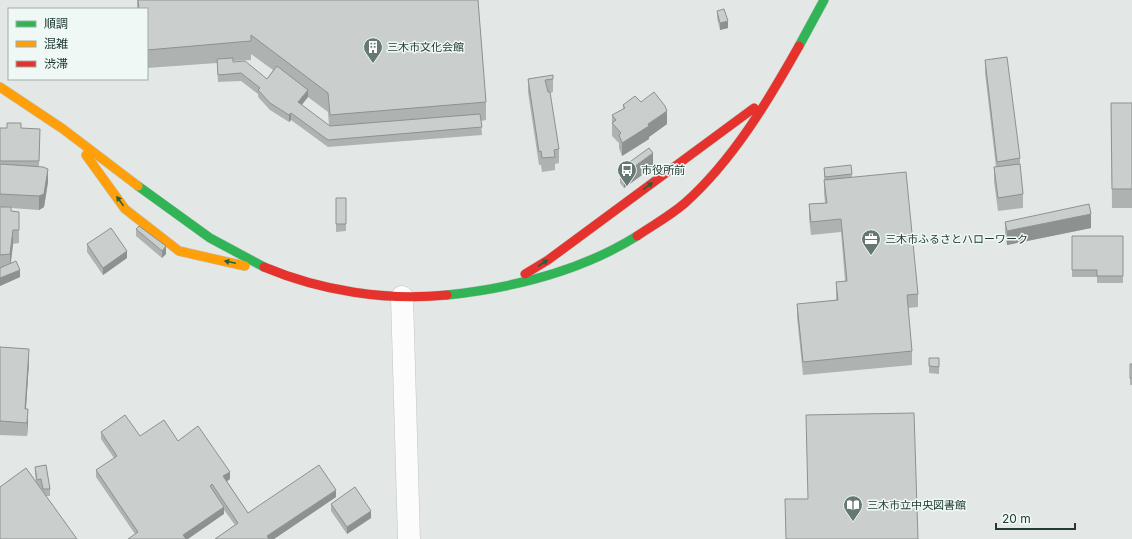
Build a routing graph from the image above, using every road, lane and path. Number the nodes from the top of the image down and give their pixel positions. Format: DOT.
graph roads {
  1 [pos="824,0"];
  2 [pos="0,87"];
  3 [pos="771,95"];
  4 [pos="71,134"];
  5 [pos="282,274"];
  6 [pos="510,284"];
  7 [pos="402,297"];
  8 [pos="409,539"];
  1 -- 3 [label="street"];
  2 -- 4 [label="street"];
  6 -- 3 [label="street, one-way"];
  3 -- 6 [label="street"];
  4 -- 5 [label="street"];
  5 -- 4 [label="street, one-way"];
  5 -- 7 [label="street"];
  6 -- 7 [label="street"];
  7 -- 8 [label="street"];
}
